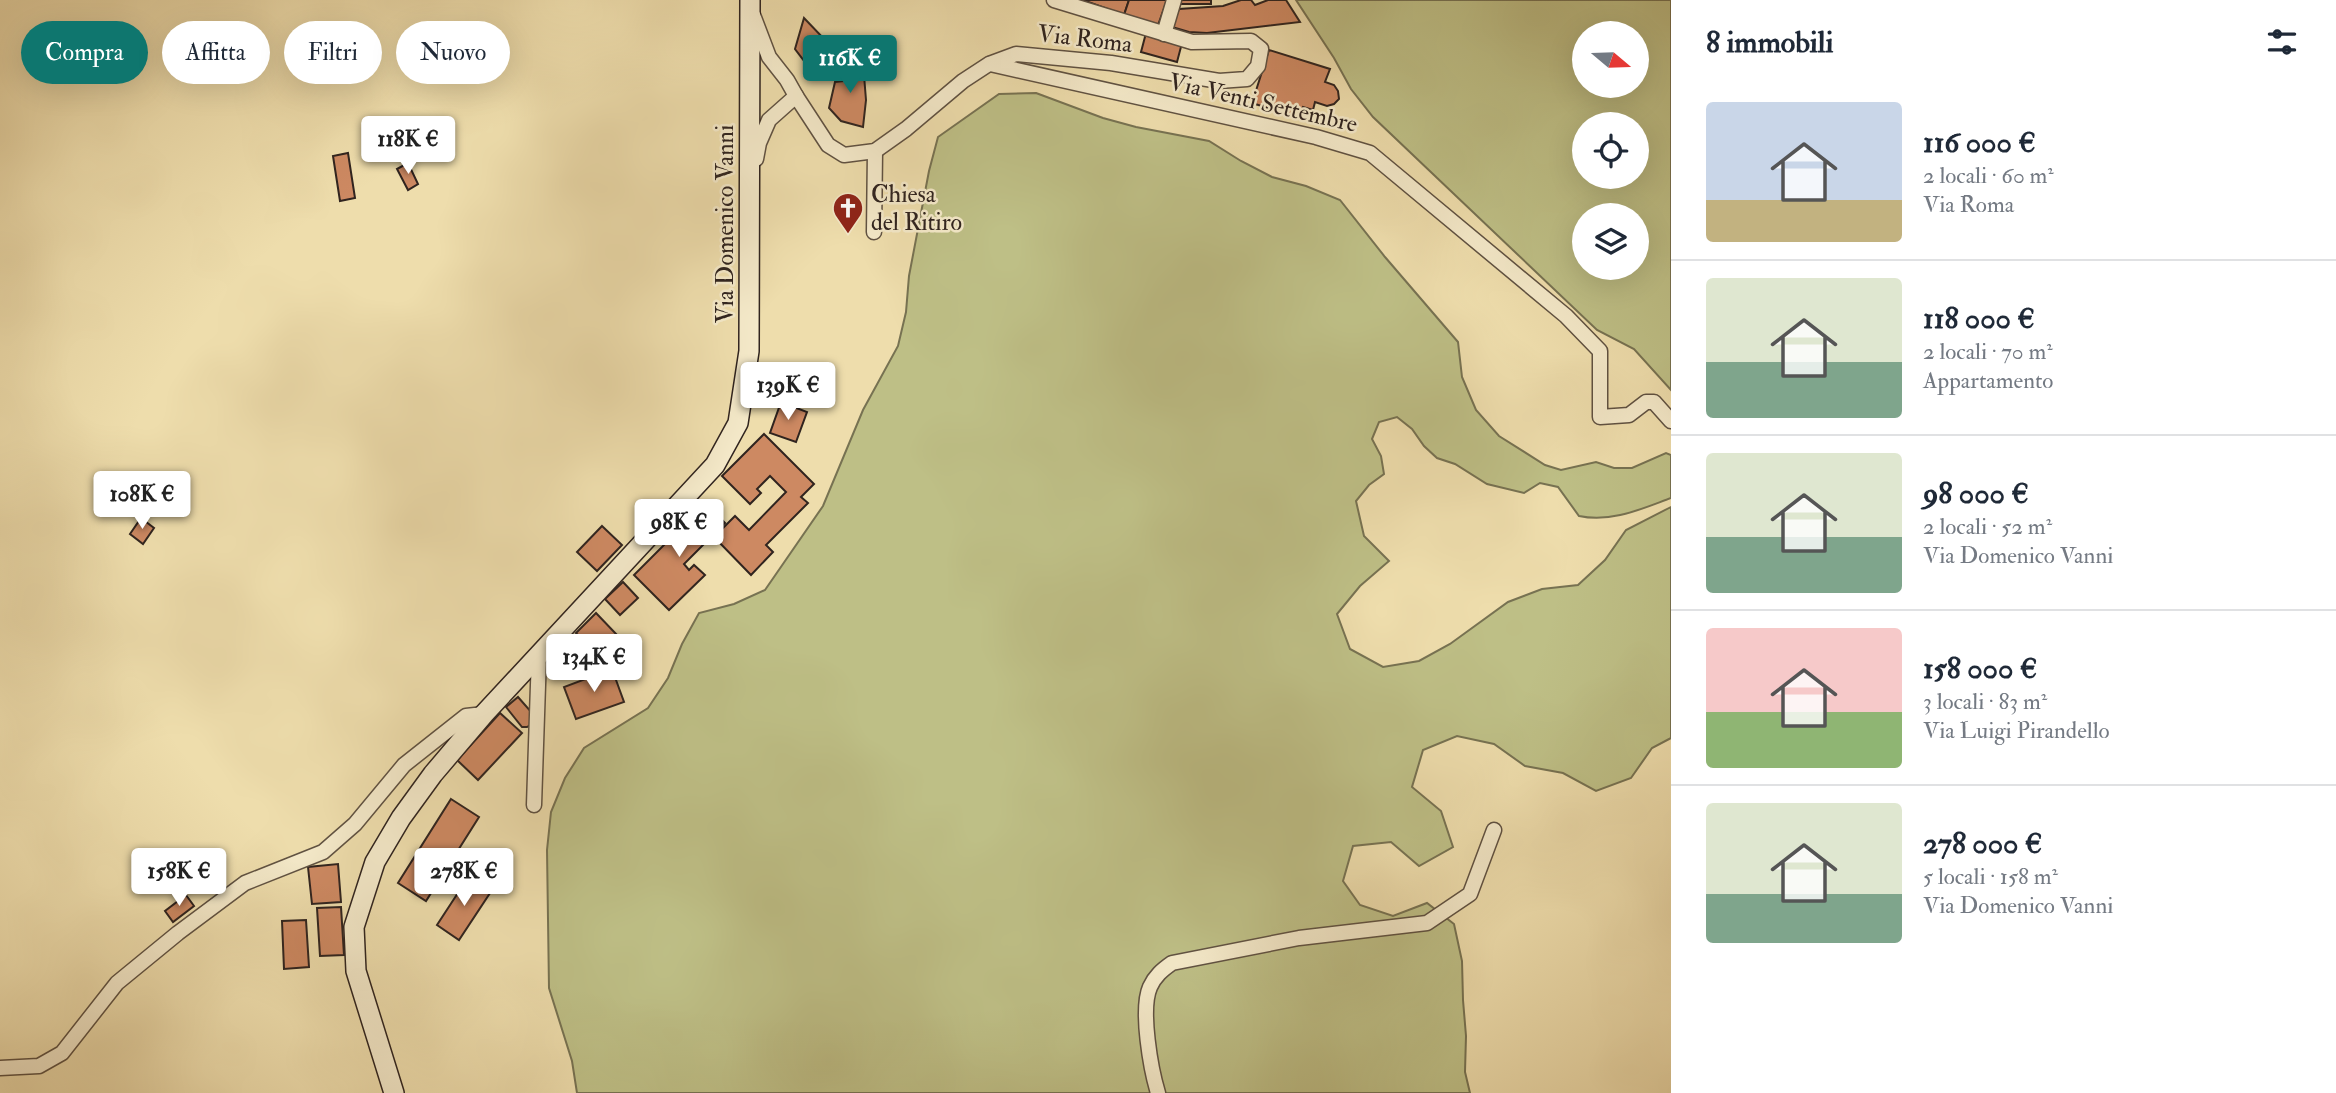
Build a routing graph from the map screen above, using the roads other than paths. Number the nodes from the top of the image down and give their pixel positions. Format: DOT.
graph roads {
  1 [pos="1054,0"];
  2 [pos="1174,0"];
  3 [pos="750,5"];
  4 [pos="1164,34"];
  5 [pos="989,64"];
  6 [pos="796,96"];
  7 [pos="876,151"];
  8 [pos="750,185"];
  9 [pos="874,232"];
  10 [pos="1671,421"];
  11 [pos="539,655"];
  12 [pos="484,714"];
  13 [pos="534,805"];
  14 [pos="1494,830"];
  15 [pos="0,1068"];
  16 [pos="394,1093"];
  17 [pos="1158,1093"];
  1 -- 4 [label="street"];
  2 -- 4 [label="street"];
  3 -- 6 [label="street"];
  3 -- 8 [label="main road, Via Domenico Vanni"];
  4 -- 5 [label="street, Via Roma"];
  5 -- 7 [label="street, Via Roma"];
  5 -- 10 [label="street, Via Venti Settembre"];
  6 -- 7 [label="street"];
  6 -- 8 [label="street"];
  7 -- 9 [label="street"];
  8 -- 11 [label="main road, Via Domenico Vanni"];
  11 -- 12 [label="main road, Via Domenico Vanni"];
  11 -- 13 [label="street"];
  12 -- 15 [label="street"];
  12 -- 16 [label="main road, Via Domenico Vanni"];
  14 -- 17 [label="street"];
}
